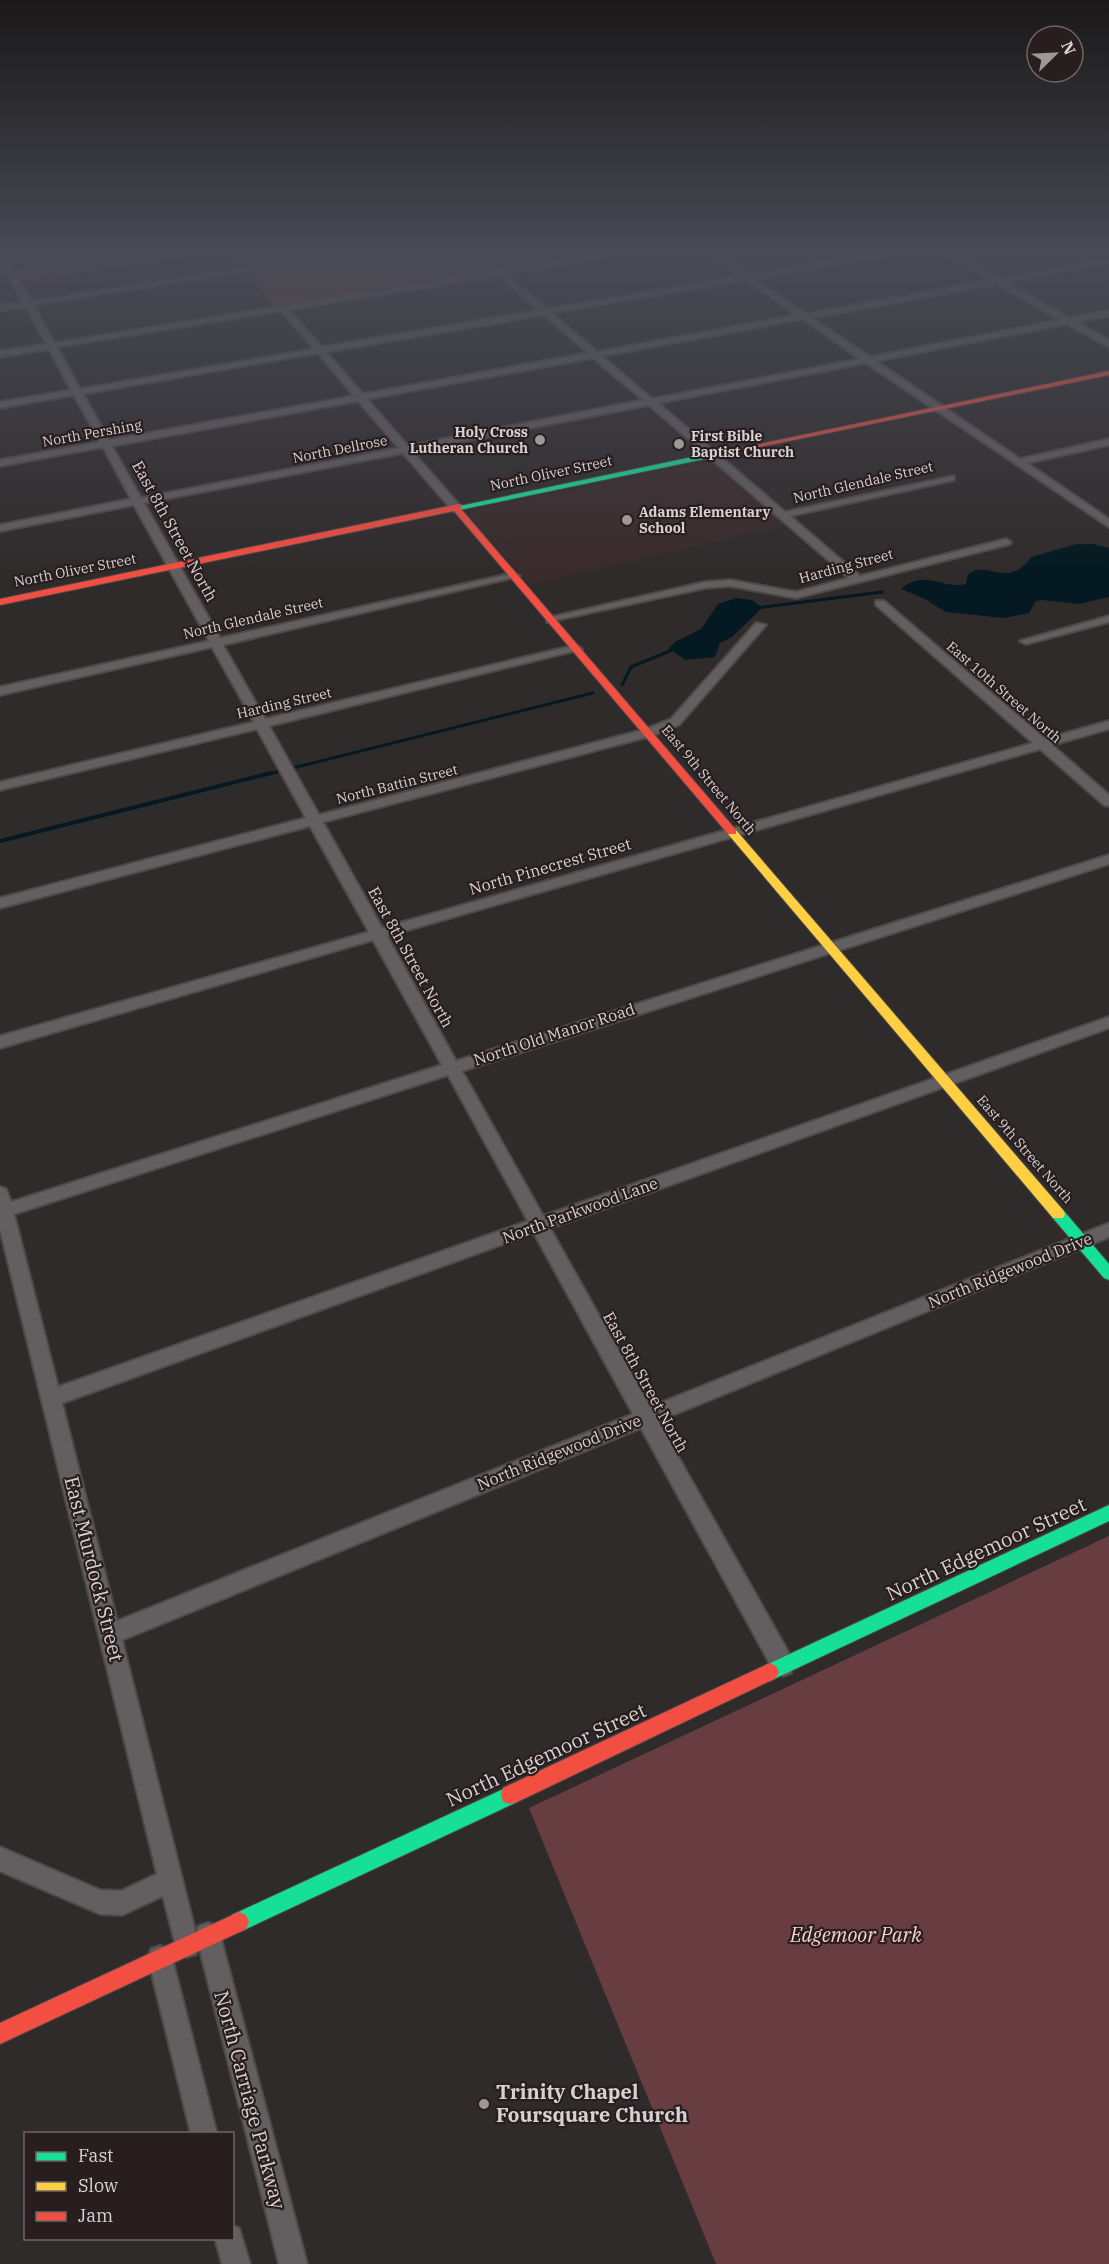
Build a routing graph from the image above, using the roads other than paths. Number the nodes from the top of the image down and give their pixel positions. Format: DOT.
graph roads {
  1 [pos="59,360"];
  2 [pos="269,360"];
  3 [pos="327,360"];
  4 [pos="570,360"];
  5 [pos="600,360"];
  6 [pos="869,360"];
  7 [pos="1109,373"];
  8 [pos="77,392"];
  9 [pos="360,398"];
  10 [pos="650,402"];
  11 [pos="0,405"];
  12 [pos="939,408"];
  13 [pos="1109,442"];
  14 [pos="105,444"];
  15 [pos="406,450"];
  16 [pos="713,455"];
  17 [pos="1018,462"];
  18 [pos="0,463"];
  19 [pos="950,478"];
  20 [pos="137,501"];
  21 [pos="457,509"];
  22 [pos="783,515"];
  23 [pos="1107,521"];
  24 [pos="0,528"];
  25 [pos="1006,542"];
  26 [pos="174,567"];
  27 [pos="514,576"];
  28 [pos="857,579"];
  29 [pos="0,602"];
  30 [pos="880,603"];
  31 [pos="1109,619"];
  32 [pos="551,620"];
  33 [pos="760,625"];
  34 [pos="1026,641"];
  35 [pos="216,642"];
  36 [pos="576,649"];
  37 [pos="0,691"];
  38 [pos="261,724"];
  39 [pos="1109,725"];
  40 [pos="647,733"];
  41 [pos="1040,744"];
  42 [pos="0,786"];
  43 [pos="1109,802"];
  44 [pos="315,820"];
  45 [pos="732,832"];
  46 [pos="1109,859"];
  47 [pos="0,903"];
  48 [pos="378,934"];
  49 [pos="830,946"];
  50 [pos="1109,1022"];
  51 [pos="0,1042"];
  52 [pos="451,1067"];
  53 [pos="944,1080"];
  54 [pos="1,1205"];
  55 [pos="538,1225"];
  56 [pos="1109,1230"];
  57 [pos="1082,1242"];
  58 [pos="1109,1274"];
  59 [pos="51,1398"];
  60 [pos="645,1417"];
  61 [pos="1109,1513"];
  62 [pos="110,1634"];
  63 [pos="783,1665"];
  64 [pos="0,1859"];
  65 [pos="172,1879"];
  66 [pos="198,1940"];
  67 [pos="160,1958"];
  68 [pos="0,2034"];
  69 [pos="204,2132"];
  70 [pos="230,2240"];
  71 [pos="236,2264"];
  72 [pos="293,2264"];
  1 -- 8 [label="street, East 8th Street North"];
  2 -- 8 [label="street"];
  3 -- 9 [label="street, East 9th Street North"];
  4 -- 9 [label="street, North Pershing"];
  5 -- 10 [label="street"];
  6 -- 10 [label="street, North Dellrose"];
  6 -- 12 [label="street"];
  7 -- 12 [label="street, North Oliver Street"];
  8 -- 11 [label="street"];
  8 -- 14 [label="street, East 8th Street North"];
  9 -- 14 [label="street, North Pershing"];
  9 -- 15 [label="street, East 9th Street North"];
  10 -- 15 [label="street, North Dellrose"];
  10 -- 16 [label="street"];
  12 -- 16 [label="street, North Oliver Street"];
  12 -- 17 [label="street"];
  13 -- 17 [label="street"];
  14 -- 18 [label="street, North Pershing"];
  14 -- 20 [label="street, East 8th Street North"];
  15 -- 20 [label="street, North Dellrose"];
  15 -- 21 [label="street, East 9th Street North"];
  16 -- 21 [label="street, North Oliver Street"];
  16 -- 22 [label="street"];
  17 -- 23 [label="street"];
  19 -- 22 [label="street, North Glendale Street"];
  20 -- 24 [label="street, North Dellrose"];
  20 -- 26 [label="street, East 8th Street North"];
  21 -- 26 [label="street, North Oliver Street"];
  21 -- 27 [label="street, East 9th Street North"];
  22 -- 28 [label="street"];
  25 -- 28 [label="street, Harding Street"];
  26 -- 29 [label="street, North Oliver Street"];
  26 -- 35 [label="street, East 8th Street North"];
  27 -- 32 [label="street, East 9th Street North"];
  27 -- 35 [label="street, North Glendale Street"];
  28 -- 32 [label="street, Harding Street"];
  30 -- 41 [label="street, East 10th Street North"];
  31 -- 34 [label="street"];
  32 -- 36 [label="street, East 9th Street North"];
  33 -- 40 [label="street, North Battin Street"];
  35 -- 37 [label="street, North Glendale Street"];
  35 -- 38 [label="street, East 8th Street North"];
  36 -- 38 [label="street, Harding Street"];
  36 -- 40 [label="street, East 9th Street North"];
  38 -- 42 [label="street, Harding Street"];
  38 -- 44 [label="street, East 8th Street North"];
  39 -- 41 [label="street, North Pinecrest Street"];
  40 -- 44 [label="street, North Battin Street"];
  40 -- 45 [label="street, East 9th Street North"];
  41 -- 43 [label="street, East 10th Street North"];
  41 -- 45 [label="street, North Pinecrest Street"];
  44 -- 47 [label="street, North Battin Street"];
  44 -- 48 [label="street, East 8th Street North"];
  45 -- 48 [label="street, North Pinecrest Street"];
  45 -- 49 [label="street, East 9th Street North"];
  46 -- 49 [label="street, North Old Manor Road"];
  48 -- 51 [label="street, North Pinecrest Street"];
  48 -- 52 [label="street, East 8th Street North"];
  49 -- 52 [label="street, North Old Manor Road"];
  49 -- 53 [label="street, East 9th Street North"];
  50 -- 53 [label="street, North Parkwood Lane"];
  52 -- 54 [label="street, North Old Manor Road"];
  52 -- 55 [label="street, East 8th Street North"];
  53 -- 55 [label="street, North Parkwood Lane"];
  53 -- 57 [label="street, East 9th Street North"];
  54 -- 59 [label="street, East Murdock Street"];
  55 -- 59 [label="street, North Parkwood Lane"];
  55 -- 60 [label="street, East 8th Street North"];
  56 -- 57 [label="street, North Ridgewood Drive"];
  57 -- 58 [label="street, East 9th Street North"];
  57 -- 60 [label="street, North Ridgewood Drive"];
  59 -- 62 [label="street, East Murdock Street"];
  60 -- 62 [label="street, North Ridgewood Drive"];
  60 -- 63 [label="street, East 8th Street North"];
  61 -- 63 [label="street, North Edgemoor Street"];
  62 -- 65 [label="street, East Murdock Street"];
  63 -- 66 [label="street, North Edgemoor Street"];
  64 -- 65 [label="street"];
  65 -- 66 [label="street, East Murdock Street"];
  66 -- 67 [label="street, North Edgemoor Street"];
  66 -- 72 [label="street, North Carriage Parkway"];
  67 -- 68 [label="street, North Edgemoor Street"];
  67 -- 69 [label="street"];
  70 -- 71 [label="street"];
}
